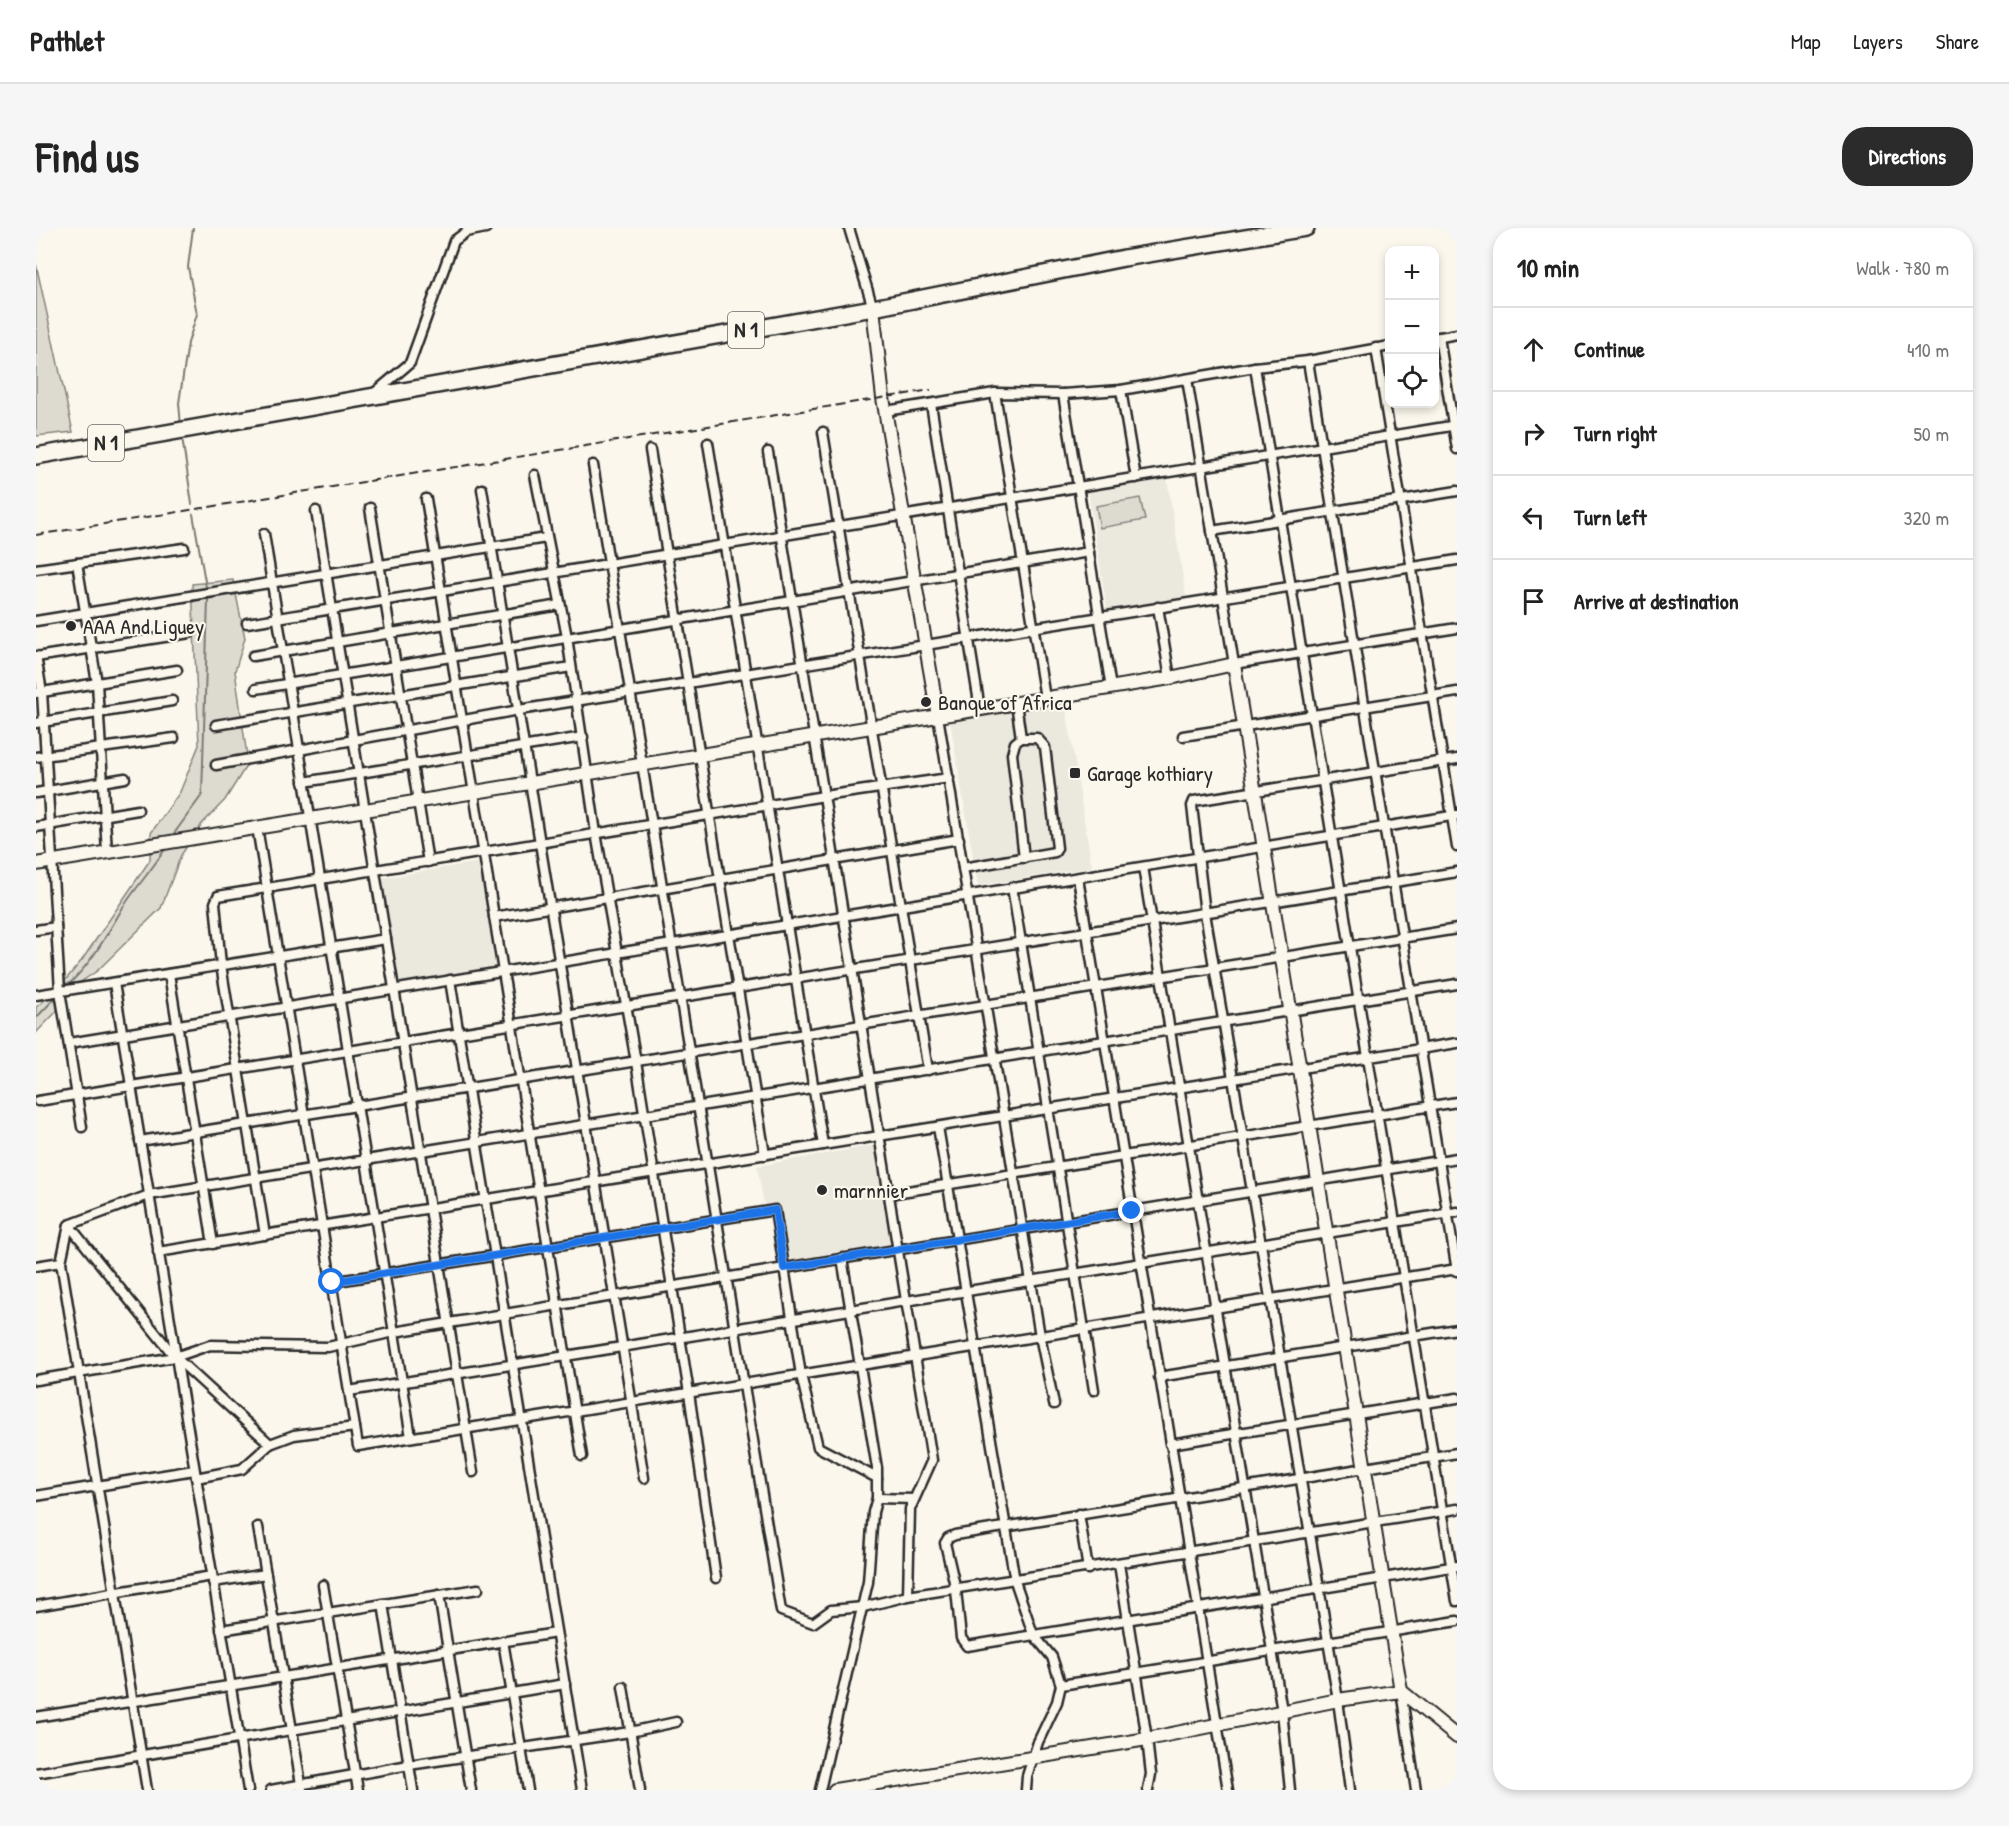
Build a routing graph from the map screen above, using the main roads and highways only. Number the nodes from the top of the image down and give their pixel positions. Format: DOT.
graph roads {
  1 [pos="1306,228"];
  2 [pos="1281,230"];
  3 [pos="873,308"];
  4 [pos="36,456"];
  5 [pos="938,716"];
  6 [pos="36,864"];
  7 [pos="1401,1691"];
  8 [pos="1457,1737"];
  9 [pos="835,1790"];
  1 -- 2 [label="highway, N 1"];
  2 -- 3 [label="highway, N 1"];
  3 -- 4 [label="highway, N 1"];
  3 -- 5 [label="main road"];
  5 -- 6 [label="main road"];
  5 -- 7 [label="main road"];
  7 -- 8 [label="main road"];
  7 -- 9 [label="main road"];
}
